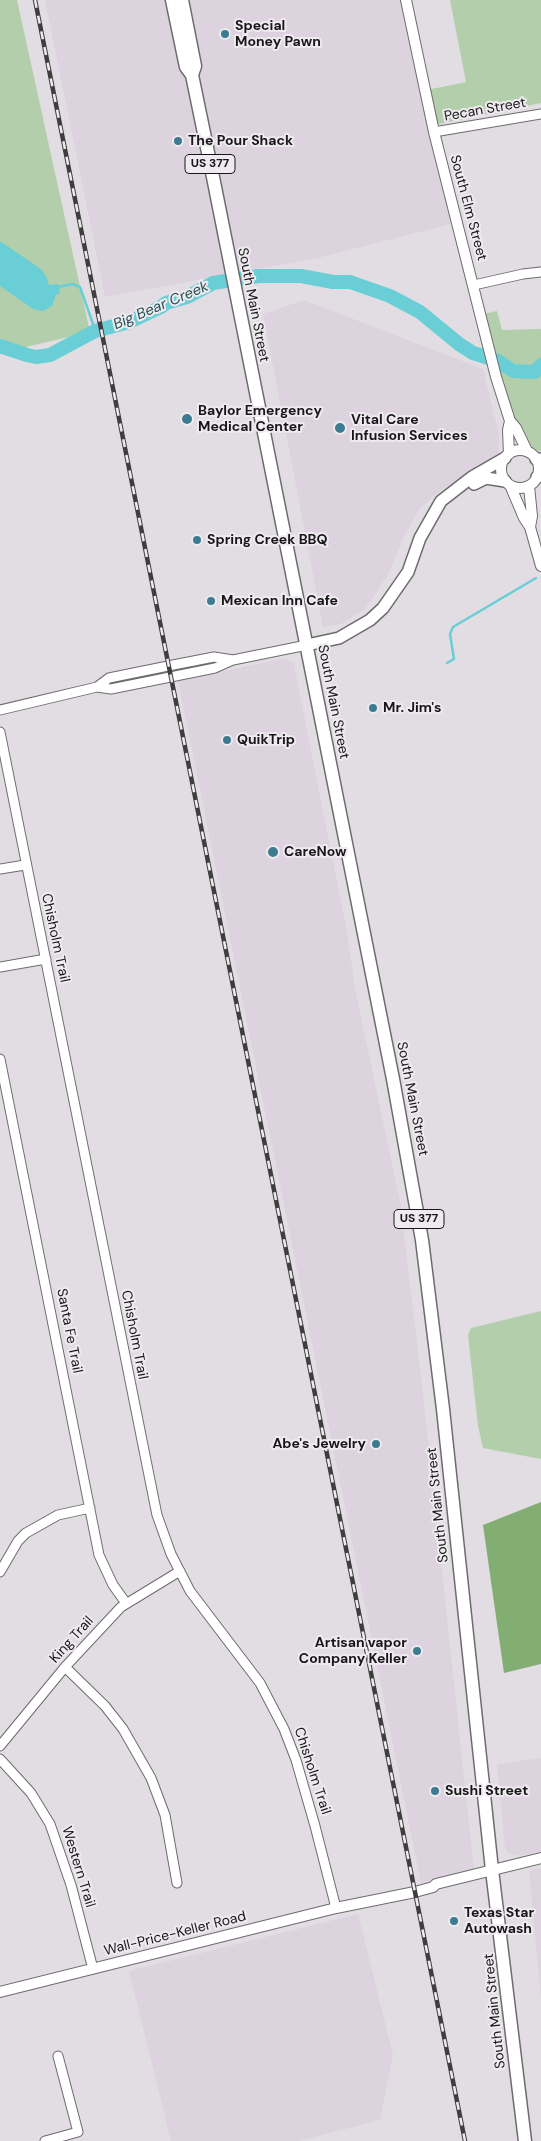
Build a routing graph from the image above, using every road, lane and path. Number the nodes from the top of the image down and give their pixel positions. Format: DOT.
graph roads {
  1 [pos="172,0"];
  2 [pos="182,0"];
  3 [pos="406,0"];
  4 [pos="192,75"];
  5 [pos="541,114"];
  6 [pos="434,132"];
  7 [pos="541,272"];
  8 [pos="474,285"];
  9 [pos="510,421"];
  10 [pos="526,451"];
  11 [pos="507,456"];
  12 [pos="538,459"];
  13 [pos="539,476"];
  14 [pos="508,483"];
  15 [pos="528,486"];
  16 [pos="437,511"];
  17 [pos="530,527"];
  18 [pos="541,566"];
  19 [pos="307,645"];
  20 [pos="0,710"];
  21 [pos="0,732"];
  22 [pos="25,865"];
  23 [pos="0,868"];
  24 [pos="46,959"];
  25 [pos="0,967"];
  26 [pos="0,1059"];
  27 [pos="90,1508"];
  28 [pos="180,1571"];
  29 [pos="0,1572"];
  30 [pos="126,1603"];
  31 [pos="65,1667"];
  32 [pos="0,1746"];
  33 [pos="0,1759"];
  34 [pos="541,1858"];
  35 [pos="492,1870"];
  36 [pos="177,1883"];
  37 [pos="336,1908"];
  38 [pos="93,1969"];
  39 [pos="0,1992"];
  40 [pos="58,2056"];
  41 [pos="45,2141"];
  42 [pos="525,2141"];
  1 -- 4 [label="main road, South Main Street / US 377"];
  2 -- 4 [label="main road, South Main Street / US 377"];
  3 -- 6 [label="street, South Elm Street"];
  4 -- 19 [label="main road, South Main Street / US 377"];
  5 -- 6 [label="street, Pecan Street"];
  6 -- 8 [label="street, South Elm Street"];
  7 -- 8 [label="street"];
  8 -- 9 [label="street, South Elm Street"];
  9 -- 10 [label="street, South Elm Street"];
  9 -- 11 [label="street, South Elm Street"];
  10 -- 11 [label="street"];
  10 -- 12 [label="street"];
  11 -- 14 [label="street"];
  11 -- 16 [label="main road"];
  12 -- 13 [label="street"];
  13 -- 15 [label="street"];
  14 -- 15 [label="street"];
  14 -- 16 [label="main road"];
  14 -- 17 [label="street"];
  15 -- 17 [label="street"];
  16 -- 19 [label="main road"];
  17 -- 18 [label="street"];
  19 -- 20 [label="street"];
  19 -- 35 [label="main road, South Main Street / US 377"];
  21 -- 22 [label="street, Chisholm Trail"];
  22 -- 23 [label="street"];
  22 -- 24 [label="street, Chisholm Trail"];
  24 -- 25 [label="street"];
  24 -- 28 [label="street, Chisholm Trail"];
  26 -- 27 [label="street, Santa Fe Trail"];
  27 -- 29 [label="street"];
  27 -- 30 [label="street, Santa Fe Trail"];
  28 -- 30 [label="street, King Trail"];
  28 -- 37 [label="street, Chisholm Trail"];
  30 -- 31 [label="street, King Trail"];
  31 -- 32 [label="street, King Trail"];
  31 -- 36 [label="street"];
  33 -- 38 [label="street, Western Trail"];
  34 -- 35 [label="street, Wall-Price-Keller Road"];
  35 -- 37 [label="street, Wall-Price-Keller Road"];
  35 -- 42 [label="main road, South Main Street / US 377"];
  37 -- 38 [label="street, Wall-Price-Keller Road"];
  38 -- 39 [label="street, Wall-Price-Keller Road"];
  40 -- 41 [label="street"];
}
